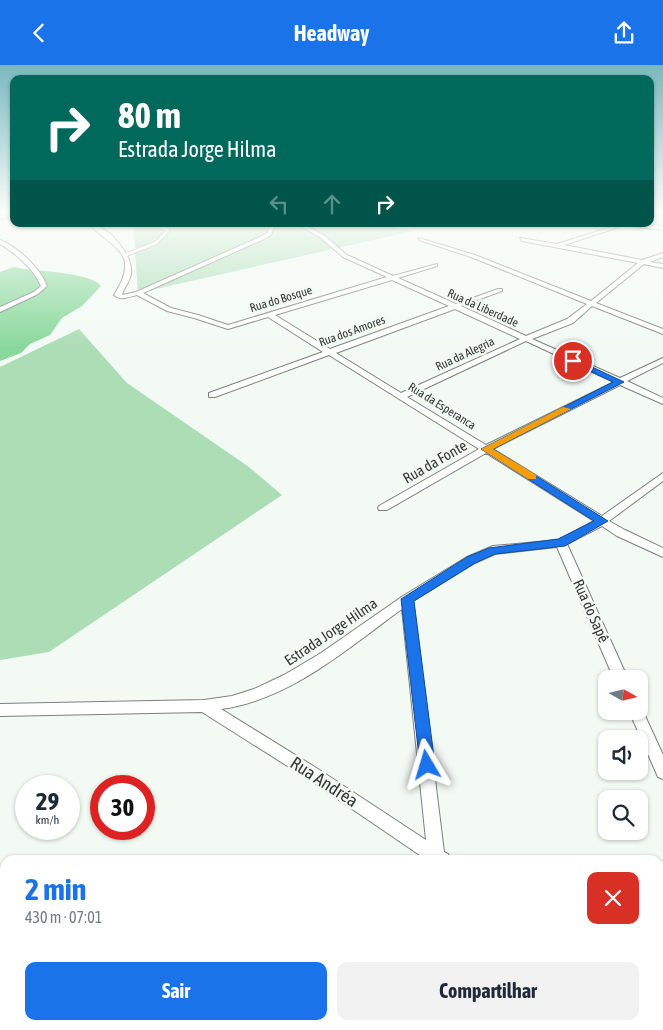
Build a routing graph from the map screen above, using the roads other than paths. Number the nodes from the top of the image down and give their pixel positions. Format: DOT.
graph roads {
  1 [pos="21,258"];
  2 [pos="126,258"];
  3 [pos="217,258"];
  4 [pos="350,258"];
  5 [pos="478,258"];
  6 [pos="622,258"];
  7 [pos="654,258"];
  8 [pos="643,262"];
  9 [pos="435,265"];
  10 [pos="663,266"];
  11 [pos="392,278"];
  12 [pos="500,290"];
  13 [pos="138,293"];
  14 [pos="591,303"];
  15 [pos="453,307"];
  16 [pos="0,310"];
  17 [pos="268,314"];
  18 [pos="663,332"];
  19 [pos="525,339"];
  20 [pos="327,352"];
  21 [pos="663,360"];
  22 [pos="620,382"];
  23 [pos="212,395"];
  24 [pos="402,396"];
  25 [pos="663,401"];
  26 [pos="486,449"];
  27 [pos="663,476"];
  28 [pos="383,509"];
  29 [pos="602,521"];
  30 [pos="561,543"];
  31 [pos="663,553"];
  32 [pos="408,599"];
  33 [pos="617,670"];
  34 [pos="204,706"];
  35 [pos="0,710"];
  36 [pos="640,720"];
  37 [pos="663,772"];
  38 [pos="433,855"];
  39 [pos="439,855"];
  1 -- 16 [label="street"];
  2 -- 13 [label="street"];
  3 -- 13 [label="street"];
  4 -- 11 [label="street, Rua da Liberdade"];
  5 -- 14 [label="street"];
  6 -- 8 [label="street"];
  7 -- 8 [label="street, Rua da Alegria"];
  8 -- 10 [label="street"];
  8 -- 14 [label="street, Rua da Alegria"];
  9 -- 11 [label="street, Rua do Bosque"];
  11 -- 15 [label="street, Rua da Liberdade"];
  11 -- 17 [label="street, Rua do Bosque"];
  12 -- 15 [label="street, Rua dos Amores"];
  13 -- 17 [label="street, Rua do Bosque"];
  14 -- 18 [label="street"];
  14 -- 19 [label="street, Rua da Alegria"];
  15 -- 19 [label="street, Rua da Liberdade"];
  15 -- 20 [label="street, Rua dos Amores"];
  17 -- 20 [label="street, Rua da Esperanca"];
  19 -- 22 [label="street, Rua da Liberdade"];
  19 -- 24 [label="street, Rua da Alegria"];
  20 -- 23 [label="street, Rua dos Amores"];
  20 -- 24 [label="street, Rua da Esperanca"];
  21 -- 22 [label="street, Rua da Fonte"];
  22 -- 25 [label="street, Rua da Liberdade"];
  22 -- 26 [label="street, Rua da Fonte"];
  24 -- 26 [label="street, Rua da Esperanca"];
  26 -- 28 [label="street, Rua da Fonte"];
  26 -- 29 [label="street, Rua da Esperanca"];
  27 -- 29 [label="street, Estrada Jorge Hilma"];
  29 -- 30 [label="street, Estrada Jorge Hilma"];
  29 -- 31 [label="street, Rua da Esperanca"];
  30 -- 32 [label="street, Estrada Jorge Hilma"];
  30 -- 33 [label="street, Rua do Sapê"];
  32 -- 34 [label="street, Estrada Jorge Hilma"];
  32 -- 39 [label="street"];
  34 -- 35 [label="street, Estrada Jorge Hilma"];
  34 -- 38 [label="street, Rua Andréa"];
  36 -- 37 [label="street"];
}
